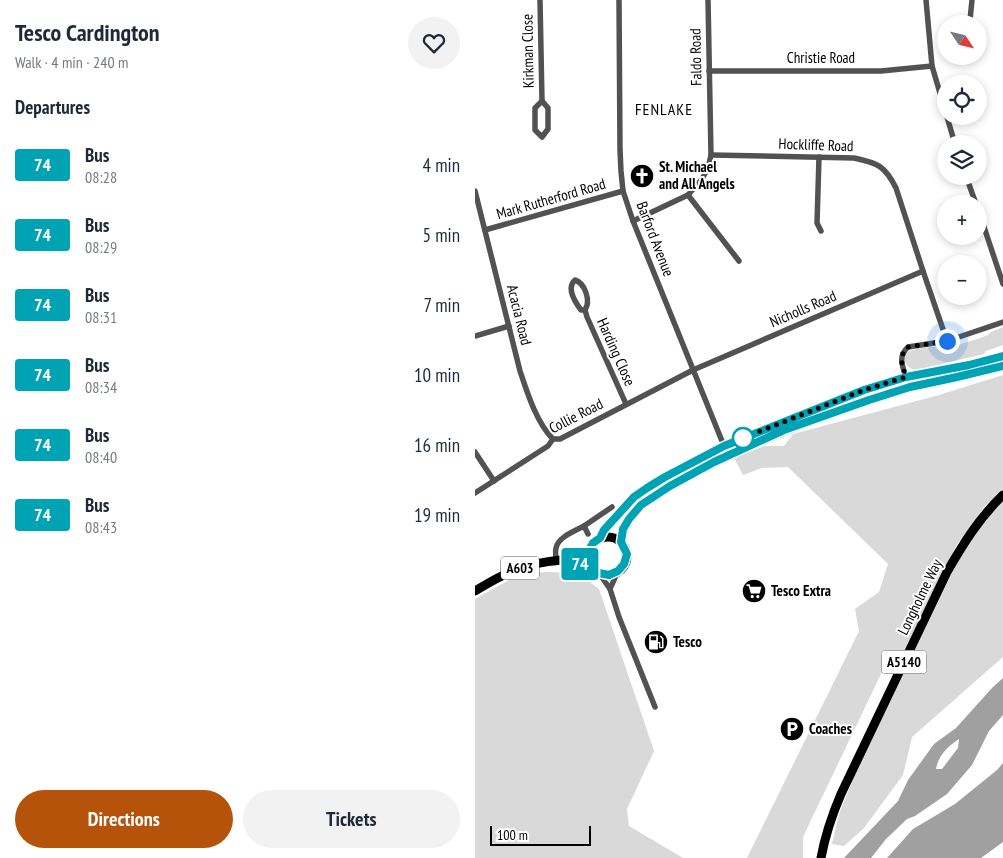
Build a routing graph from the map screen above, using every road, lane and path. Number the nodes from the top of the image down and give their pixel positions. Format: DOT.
graph roads {
  1 [pos="540,0"];
  2 [pos="619,0"];
  3 [pos="708,0"];
  4 [pos="926,0"];
  5 [pos="972,0"];
  6 [pos="970,15"];
  7 [pos="932,66"];
  8 [pos="709,71"];
  9 [pos="542,101"];
  10 [pos="952,135"];
  11 [pos="711,155"];
  12 [pos="819,158"];
  13 [pos="475,191"];
  14 [pos="623,191"];
  15 [pos="688,195"];
  16 [pos="633,221"];
  17 [pos="485,230"];
  18 [pos="821,231"];
  19 [pos="987,236"];
  20 [pos="739,261"];
  21 [pos="923,271"];
  22 [pos="1003,284"];
  23 [pos="585,310"];
  24 [pos="1003,322"];
  25 [pos="509,326"];
  26 [pos="475,336"];
  27 [pos="947,341"];
  28 [pos="1003,356"];
  29 [pos="1003,366"];
  30 [pos="693,370"];
  31 [pos="906,377"];
  32 [pos="626,404"];
  33 [pos="553,439"];
  34 [pos="724,446"];
  35 [pos="475,452"];
  36 [pos="493,481"];
  37 [pos="475,493"];
  38 [pos="1003,495"];
  39 [pos="612,507"];
  40 [pos="584,526"];
  41 [pos="588,534"];
  42 [pos="600,538"];
  43 [pos="621,542"];
  44 [pos="589,558"];
  45 [pos="556,560"];
  46 [pos="569,560"];
  47 [pos="597,571"];
  48 [pos="618,571"];
  49 [pos="610,589"];
  50 [pos="475,591"];
  51 [pos="655,707"];
  52 [pos="821,858"];
  1 -- 9 [label="street, Kirkman Close"];
  2 -- 14 [label="street, Barford Avenue"];
  3 -- 8 [label="street, Faldo Road"];
  4 -- 7 [label="street"];
  5 -- 6 [label="street"];
  7 -- 8 [label="street, Christie Road"];
  7 -- 10 [label="street"];
  8 -- 11 [label="street, Faldo Road"];
  9 -- 9 [label="street, Kirkman Close"];
  11 -- 12 [label="street, Hockliffe Road"];
  11 -- 15 [label="street, Faldo Road"];
  12 -- 18 [label="street"];
  12 -- 21 [label="street, Hockliffe Road"];
  13 -- 17 [label="street, Acacia Road"];
  14 -- 16 [label="street, Barford Avenue"];
  14 -- 17 [label="street, Mark Rutherford Road"];
  15 -- 16 [label="street, Faldo Road"];
  15 -- 20 [label="street"];
  16 -- 30 [label="street, Barford Avenue"];
  17 -- 25 [label="street, Acacia Road"];
  19 -- 22 [label="street"];
  21 -- 27 [label="street, Hockliffe Road"];
  21 -- 30 [label="street, Nicholls Road"];
  23 -- 23 [label="street, Harding Close"];
  23 -- 32 [label="street, Harding Close"];
  24 -- 27 [label="street"];
  25 -- 26 [label="street"];
  25 -- 33 [label="street, Acacia Road"];
  27 -- 31 [label="street"];
  28 -- 31 [label="main road"];
  29 -- 43 [label="main road"];
  30 -- 32 [label="street, Collie Road"];
  30 -- 34 [label="street, Barford Avenue"];
  31 -- 34 [label="main road"];
  32 -- 33 [label="street, Collie Road"];
  33 -- 36 [label="street, Collie Road"];
  34 -- 42 [label="main road"];
  35 -- 36 [label="street"];
  36 -- 37 [label="street, Collie Road"];
  38 -- 52 [label="main road, Longholme Way / A5140"];
  39 -- 40 [label="street"];
  40 -- 41 [label="street"];
  40 -- 45 [label="street"];
  42 -- 43 [label="main road"];
  42 -- 44 [label="main road"];
  43 -- 48 [label="main road"];
  44 -- 46 [label="main road, A603"];
  44 -- 47 [label="main road"];
  45 -- 46 [label="main road, A603"];
  45 -- 50 [label="main road, A603"];
  46 -- 47 [label="main road, A603"];
  47 -- 48 [label="main road"];
  47 -- 49 [label="street"];
  48 -- 49 [label="street"];
  49 -- 51 [label="street"];
}
